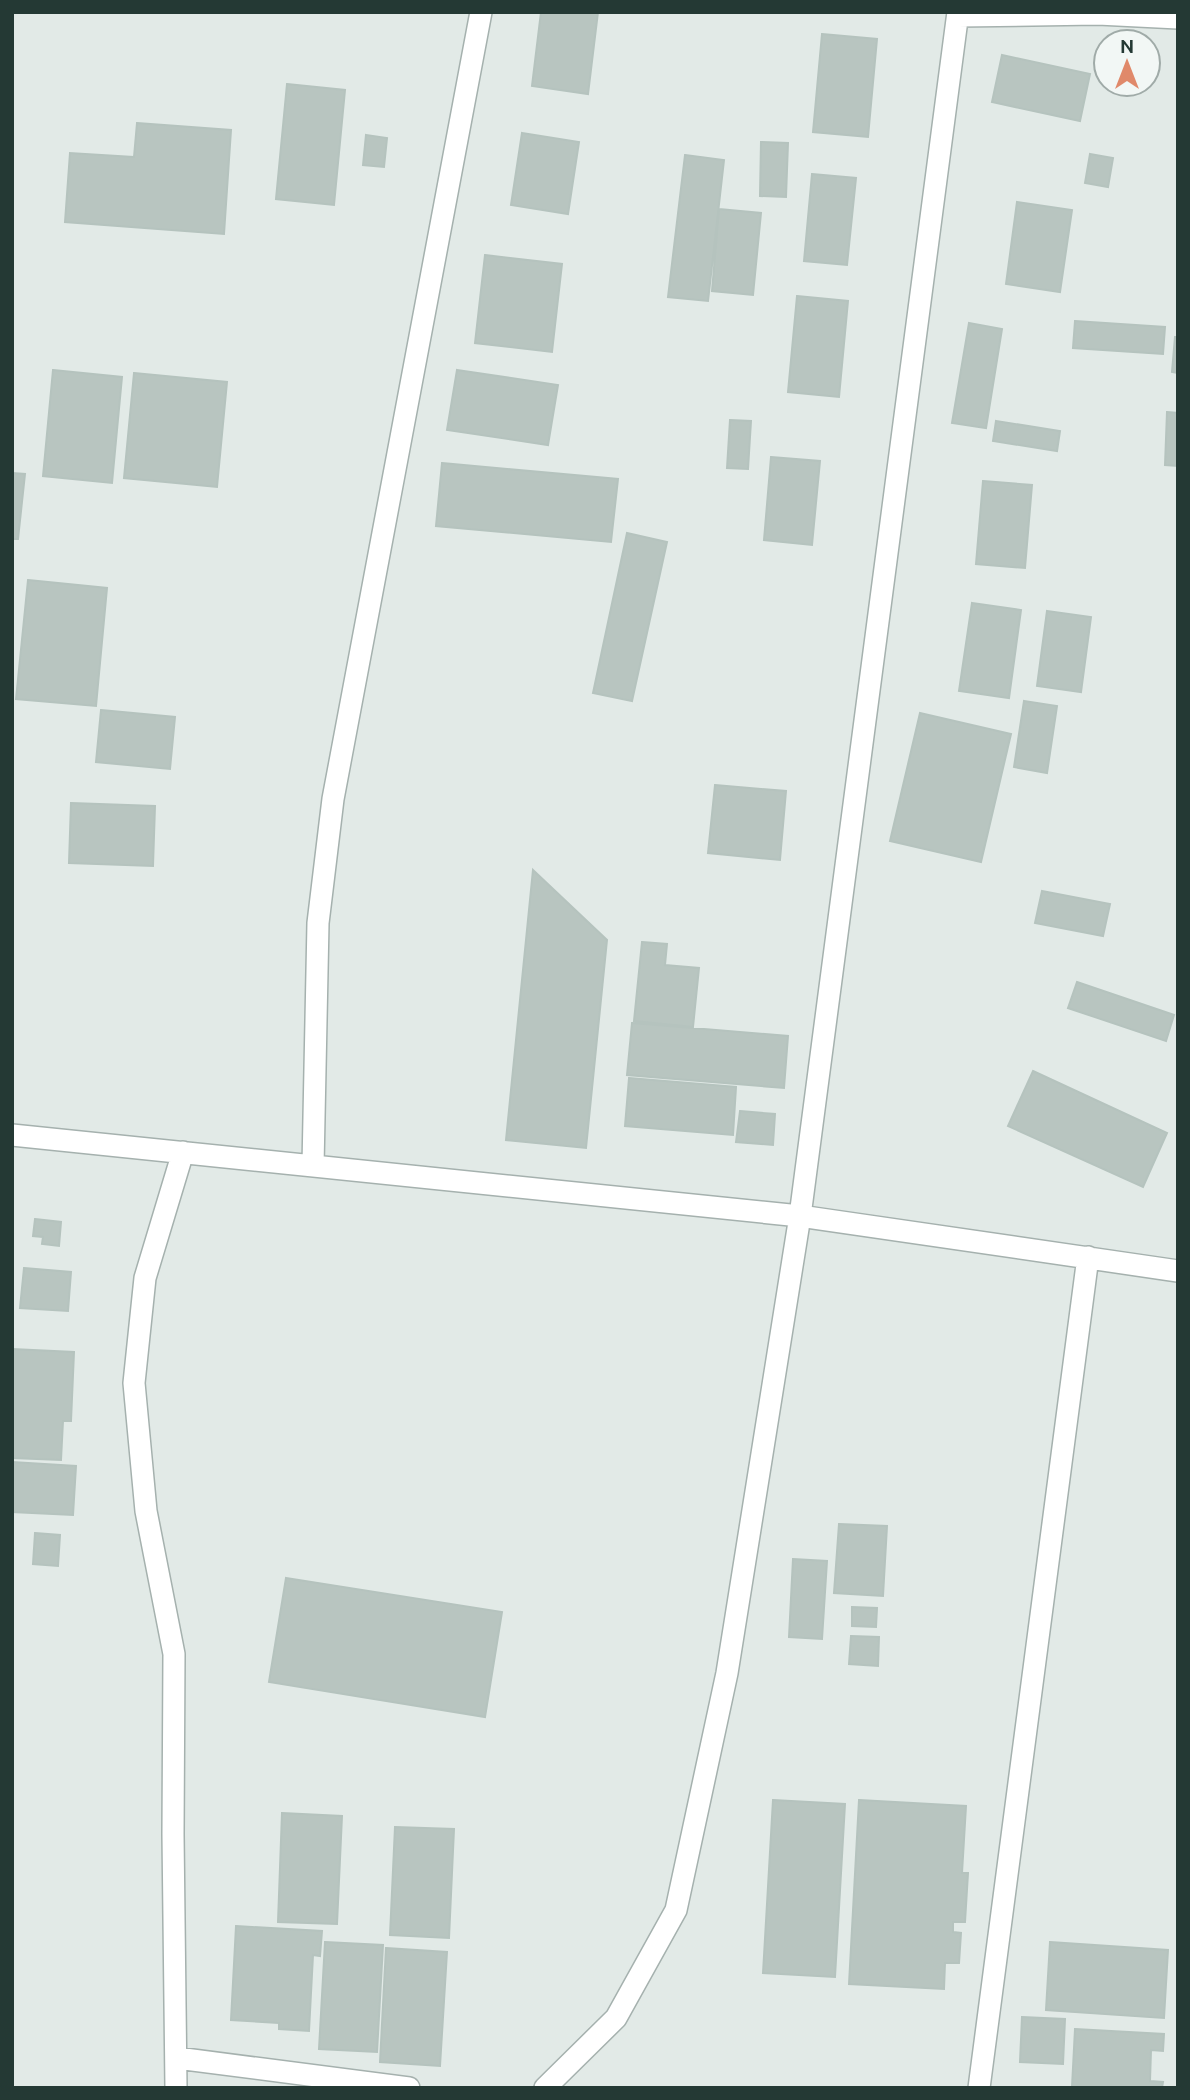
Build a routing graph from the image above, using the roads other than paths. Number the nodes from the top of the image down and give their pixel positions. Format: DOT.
graph roads {
  1 [pos="481,12"];
  2 [pos="958,14"];
  3 [pos="1178,18"];
  4 [pos="12,1136"];
  5 [pos="183,1152"];
  6 [pos="313,1166"];
  7 [pos="800,1216"];
  8 [pos="1088,1257"];
  9 [pos="1178,1271"];
  10 [pos="177,2058"];
  11 [pos="176,2088"];
  12 [pos="409,2088"];
  13 [pos="545,2088"];
  14 [pos="979,2088"];
  1 -- 6 [label="street"];
  2 -- 3 [label="street"];
  2 -- 7 [label="street"];
  4 -- 5 [label="street"];
  5 -- 6 [label="street"];
  5 -- 10 [label="street"];
  6 -- 7 [label="street"];
  7 -- 8 [label="street"];
  7 -- 13 [label="street"];
  8 -- 9 [label="street"];
  8 -- 14 [label="street"];
  10 -- 11 [label="street"];
  10 -- 12 [label="street"];
}
